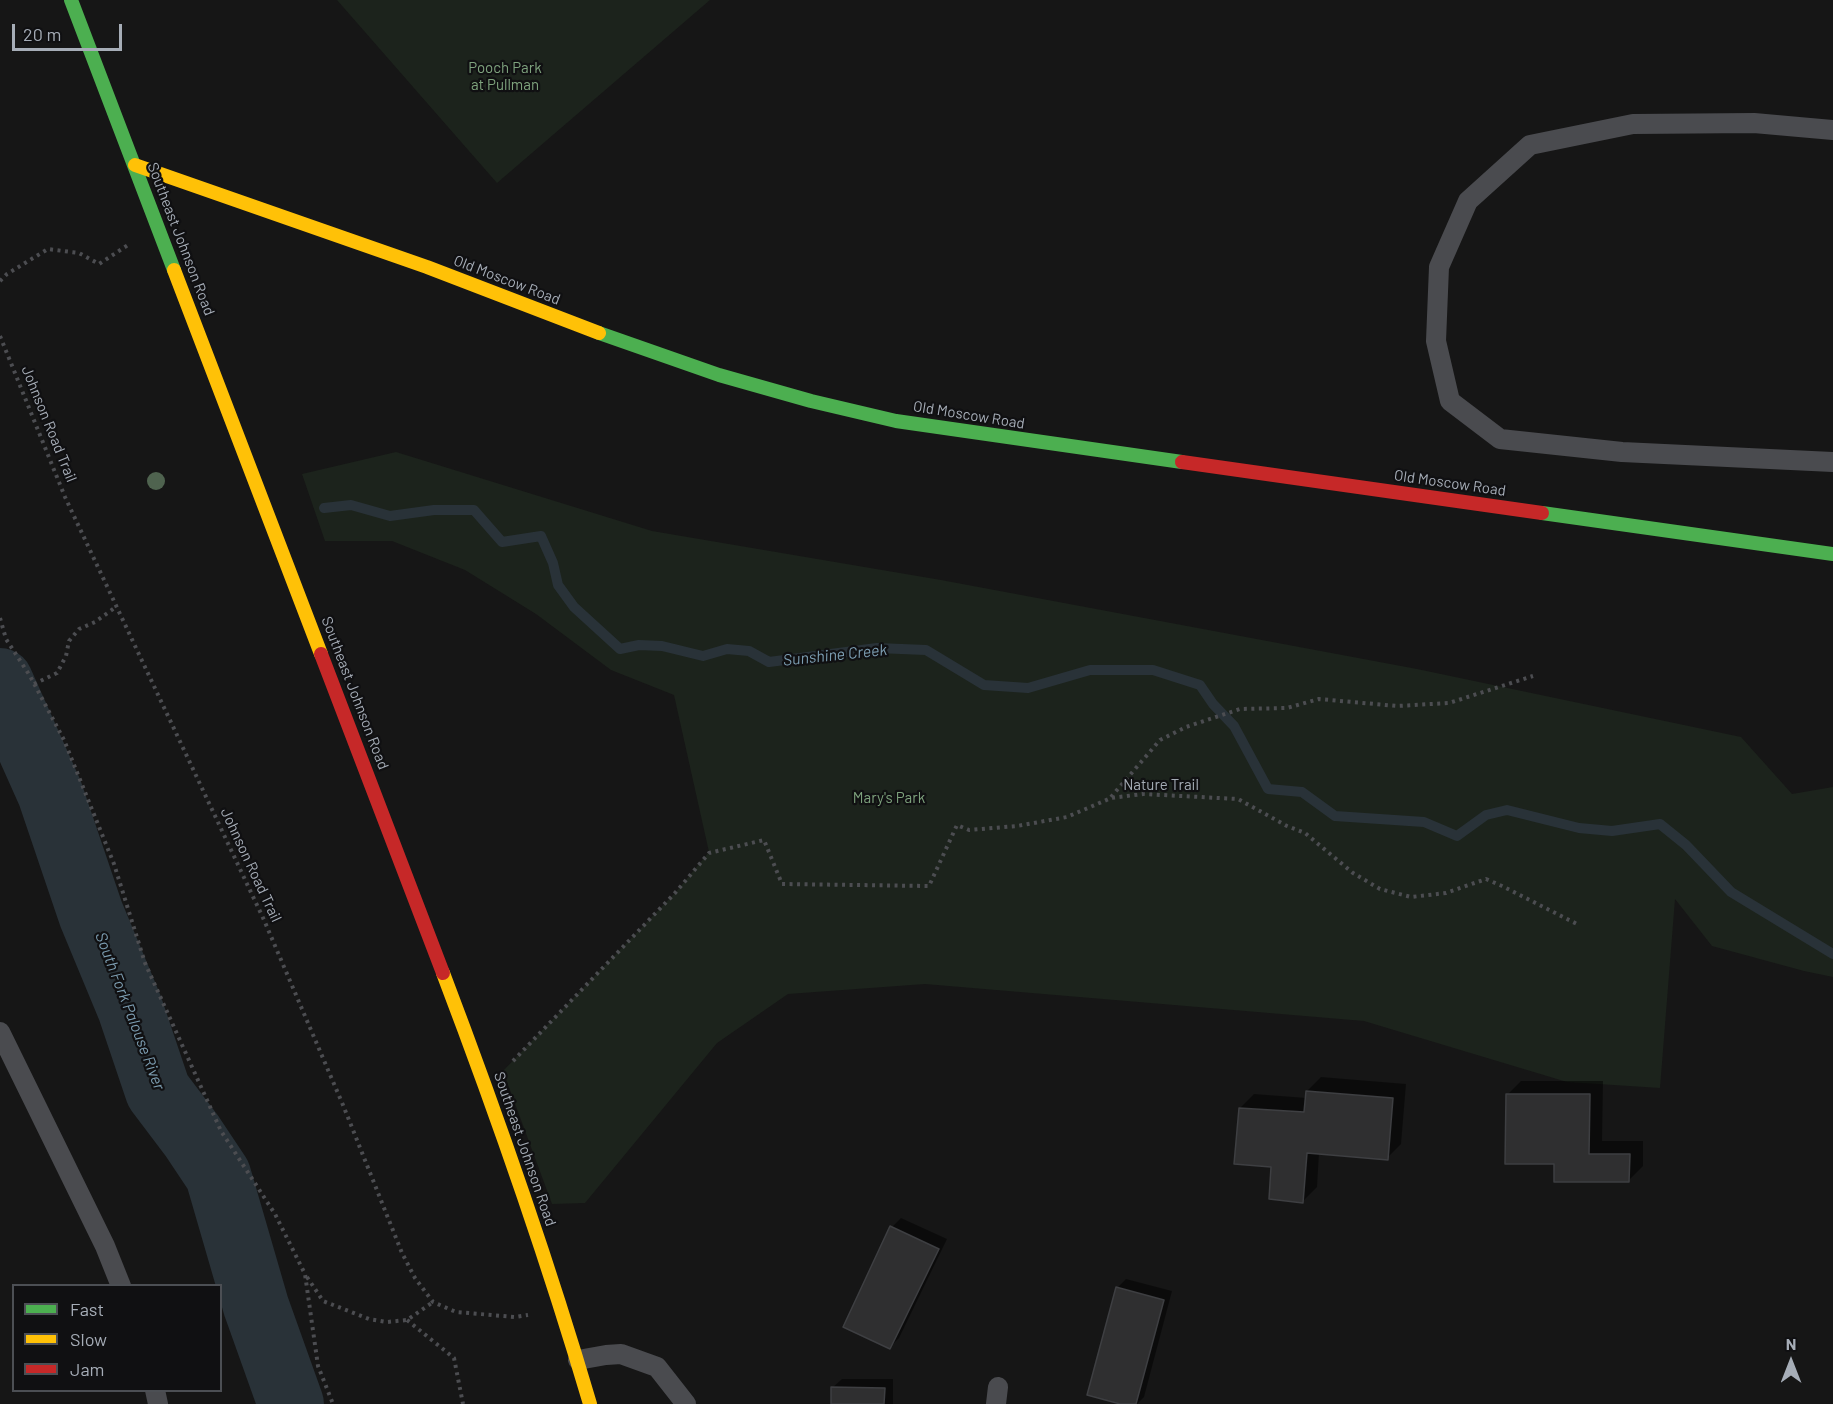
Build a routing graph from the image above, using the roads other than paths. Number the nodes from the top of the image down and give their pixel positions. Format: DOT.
graph roads {
  1 [pos="71,0"];
  2 [pos="1833,130"];
  3 [pos="135,165"];
  4 [pos="1833,462"];
  5 [pos="1833,554"];
  6 [pos="0,1032"];
  7 [pos="120,1284"];
  8 [pos="578,1360"];
  9 [pos="590,1404"];
  10 [pos="686,1404"];
  1 -- 3 [label="street, Southeast Johnson Road"];
  2 -- 4 [label="lane"];
  3 -- 5 [label="street, Old Moscow Road"];
  3 -- 8 [label="street, Southeast Johnson Road"];
  6 -- 7 [label="lane"];
  8 -- 9 [label="street, Southeast Johnson Road"];
  8 -- 10 [label="lane"];
}
